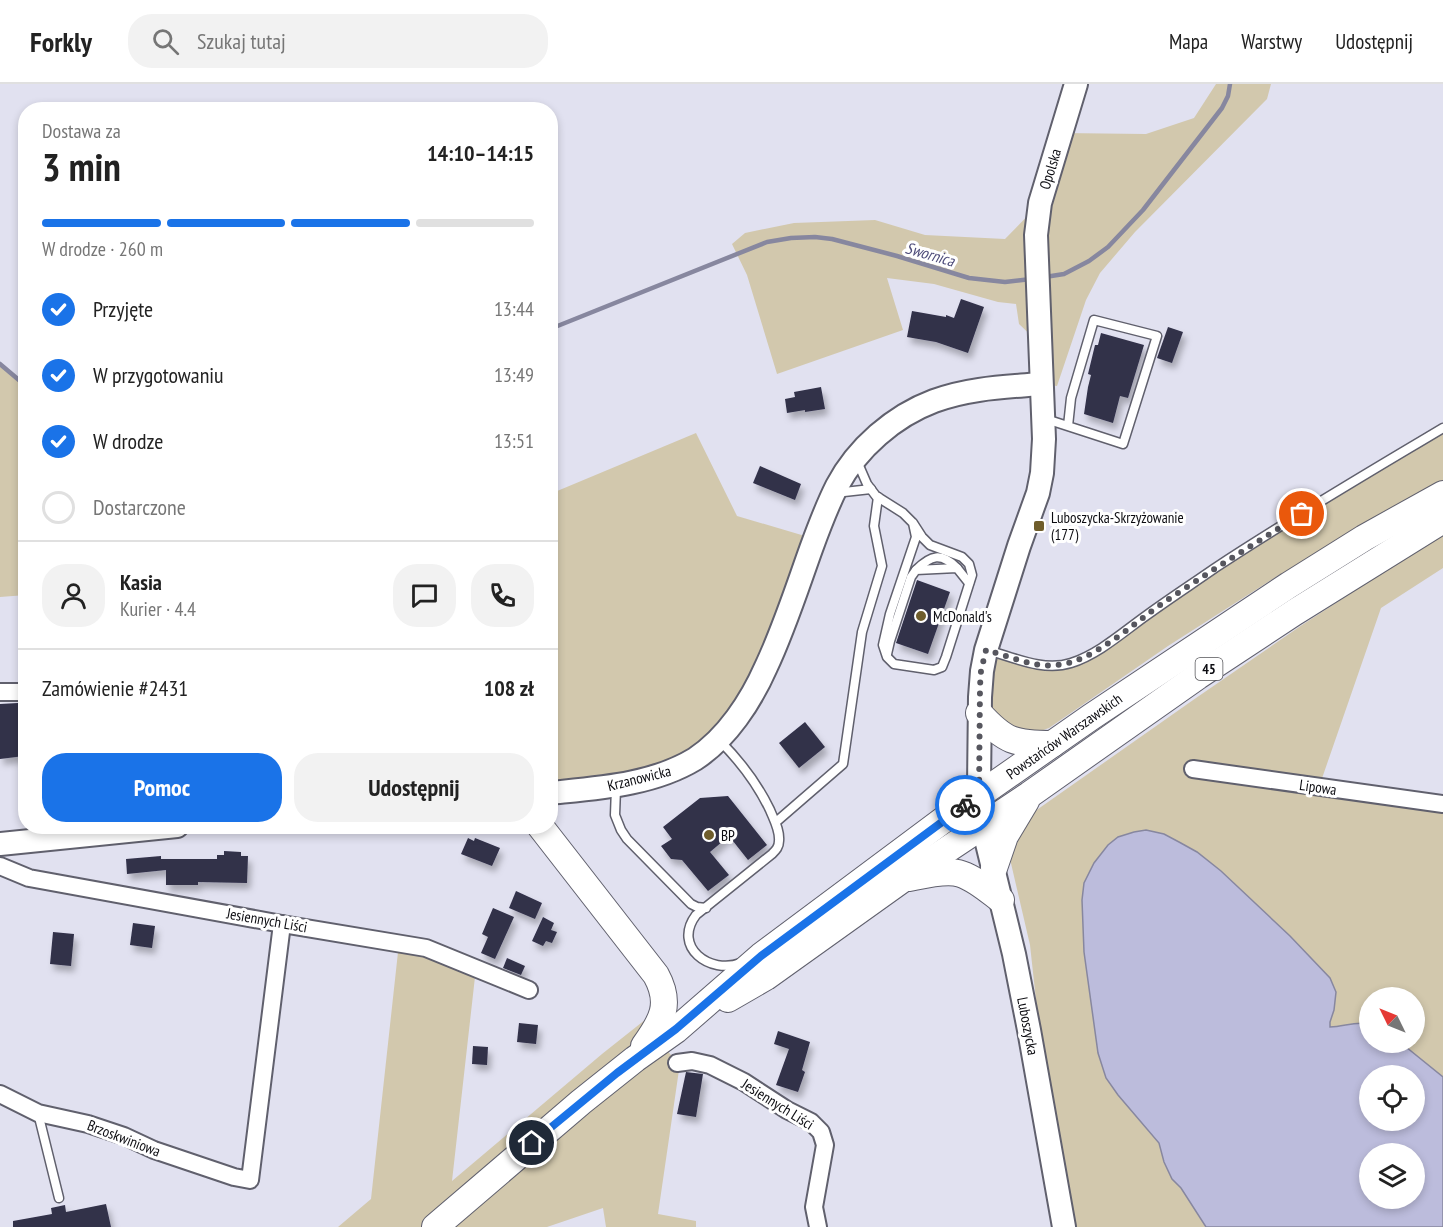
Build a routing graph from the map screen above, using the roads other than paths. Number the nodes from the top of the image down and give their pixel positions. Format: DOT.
graph roads {
  1 [pos="1076,84"];
  2 [pos="1041,384"];
  3 [pos="1043,418"];
  4 [pos="1068,426"];
  5 [pos="1443,428"];
  6 [pos="856,459"];
  7 [pos="871,489"];
  8 [pos="834,494"];
  9 [pos="1443,494"];
  10 [pos="878,497"];
  11 [pos="1443,520"];
  12 [pos="913,523"];
  13 [pos="930,545"];
  14 [pos="909,556"];
  15 [pos="969,583"];
  16 [pos="986,650"];
  17 [pos="887,657"];
  18 [pos="0,692"];
  19 [pos="18,692"];
  20 [pos="979,713"];
  21 [pos="718,739"];
  22 [pos="1052,744"];
  23 [pos="1193,769"];
  24 [pos="617,785"];
  25 [pos="558,792"];
  26 [pos="979,795"];
  27 [pos="1029,795"];
  28 [pos="1443,804"];
  29 [pos="776,822"];
  30 [pos="983,827"];
  31 [pos="98,834"];
  32 [pos="544,834"];
  33 [pos="0,844"];
  34 [pos="0,866"];
  35 [pos="994,868"];
  36 [pos="903,879"];
  37 [pos="1001,900"];
  38 [pos="705,908"];
  39 [pos="282,924"];
  40 [pos="761,956"];
  41 [pos="529,990"];
  42 [pos="676,1029"];
  43 [pos="636,1059"];
  44 [pos="677,1063"];
  45 [pos="0,1094"];
  46 [pos="38,1113"];
  47 [pos="59,1198"];
  48 [pos="435,1227"];
  49 [pos="818,1227"];
  50 [pos="1064,1227"];
  1 -- 2 [label="street, Opolska"];
  2 -- 3 [label="street, Opolska"];
  2 -- 6 [label="street, Krzanowicka"];
  3 -- 4 [label="lane"];
  3 -- 16 [label="street, Opolska"];
  4 -- 4 [label="lane"];
  5 -- 16 [label="lane"];
  6 -- 7 [label="lane"];
  6 -- 8 [label="street, Krzanowicka"];
  7 -- 8 [label="lane"];
  7 -- 10 [label="lane"];
  8 -- 21 [label="street, Krzanowicka"];
  9 -- 22 [label="main road, Powstańców Warszawskich / 45"];
  10 -- 12 [label="lane"];
  10 -- 29 [label="lane"];
  11 -- 27 [label="main road, Powstańców Warszawskich / 45"];
  12 -- 13 [label="lane"];
  12 -- 14 [label="lane"];
  13 -- 14 [label="lane"];
  13 -- 15 [label="lane"];
  14 -- 17 [label="lane"];
  15 -- 17 [label="lane"];
  15 -- 17 [label="lane"];
  16 -- 20 [label="street, Luboszycka"];
  18 -- 19 [label="street"];
  20 -- 22 [label="main road"];
  20 -- 26 [label="street, Luboszycka"];
  21 -- 24 [label="street, Krzanowicka"];
  21 -- 29 [label="lane"];
  22 -- 26 [label="main road, Powstańców Warszawskich / 45"];
  23 -- 28 [label="street, Lipowa"];
  24 -- 25 [label="street, Krzanowicka"];
  24 -- 38 [label="lane"];
  26 -- 30 [label="street, Luboszycka"];
  26 -- 40 [label="main road, Powstańców Warszawskich / 45"];
  27 -- 30 [label="main road, Powstańców Warszawskich / 45"];
  27 -- 35 [label="main road"];
  29 -- 38 [label="lane"];
  30 -- 35 [label="street, Luboszycka"];
  30 -- 36 [label="main road, Powstańców Warszawskich / 45"];
  31 -- 33 [label="street"];
  32 -- 43 [label="main road"];
  34 -- 39 [label="street, Jesiennych Liści"];
  35 -- 37 [label="street, Luboszycka"];
  36 -- 37 [label="main road"];
  36 -- 42 [label="main road, Powstańców Warszawskich / 45"];
  37 -- 50 [label="street, Luboszycka"];
  38 -- 40 [label="lane"];
  39 -- 41 [label="street, Jesiennych Liści"];
  39 -- 46 [label="street, Brzoskwiniowa"];
  40 -- 42 [label="main road, Powstańców Warszawskich / 45"];
  42 -- 43 [label="main road, Powstańców Warszawskich / 45"];
  43 -- 48 [label="main road, Powstańców Warszawskich / 45"];
  44 -- 49 [label="street, Jesiennych Liści"];
  45 -- 46 [label="street, Brzoskwiniowa"];
  46 -- 47 [label="lane"];
}
